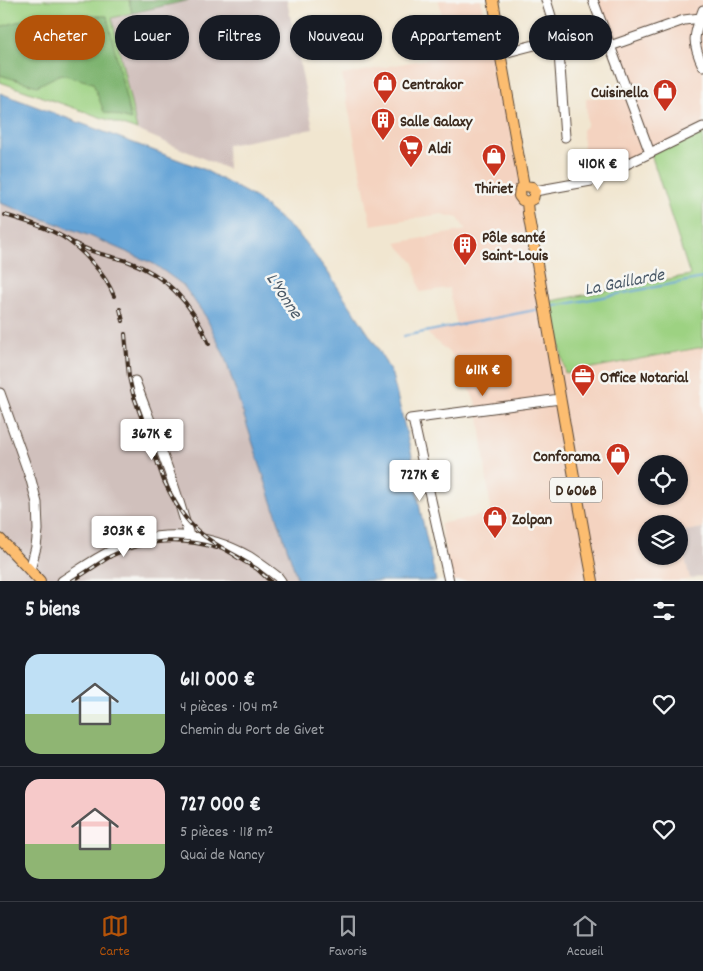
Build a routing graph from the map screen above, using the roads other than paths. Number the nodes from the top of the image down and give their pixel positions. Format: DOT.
graph roads {
  1 [pos="486,0"];
  2 [pos="493,0"];
  3 [pos="546,0"];
  4 [pos="593,0"];
  5 [pos="702,14"];
  6 [pos="489,15"];
  7 [pos="495,15"];
  8 [pos="551,15"];
  9 [pos="599,15"];
  10 [pos="612,45"];
  11 [pos="612,51"];
  12 [pos="502,60"];
  13 [pos="560,60"];
  14 [pos="703,66"];
  15 [pos="703,127"];
  16 [pos="565,137"];
  17 [pos="650,154"];
  18 [pos="524,186"];
  19 [pos="535,191"];
  20 [pos="528,202"];
  21 [pos="135,381"];
  22 [pos="0,393"];
  23 [pos="560,398"];
  24 [pos="189,536"];
  25 [pos="0,539"];
  26 [pos="30,570"];
  27 [pos="40,581"];
  28 [pos="62,581"];
  29 [pos="281,581"];
  30 [pos="449,581"];
  31 [pos="593,581"];
  1 -- 6 [label="main road"];
  2 -- 7 [label="main road"];
  3 -- 8 [label="street"];
  4 -- 9 [label="street"];
  5 -- 10 [label="street"];
  5 -- 14 [label="street"];
  11 -- 17 [label="street"];
  12 -- 18 [label="main road"];
  13 -- 16 [label="street"];
  15 -- 17 [label="street"];
  17 -- 19 [label="street"];
  18 -- 19 [label="main road"];
  18 -- 20 [label="main road"];
  19 -- 20 [label="main road"];
  20 -- 23 [label="main road, D 606B"];
  21 -- 24 [label="street"];
  22 -- 26 [label="street"];
  23 -- 30 [label="street"];
  23 -- 31 [label="main road, D 606B"];
  24 -- 28 [label="street"];
  24 -- 29 [label="street"];
  25 -- 26 [label="main road"];
  26 -- 27 [label="main road"];
}
